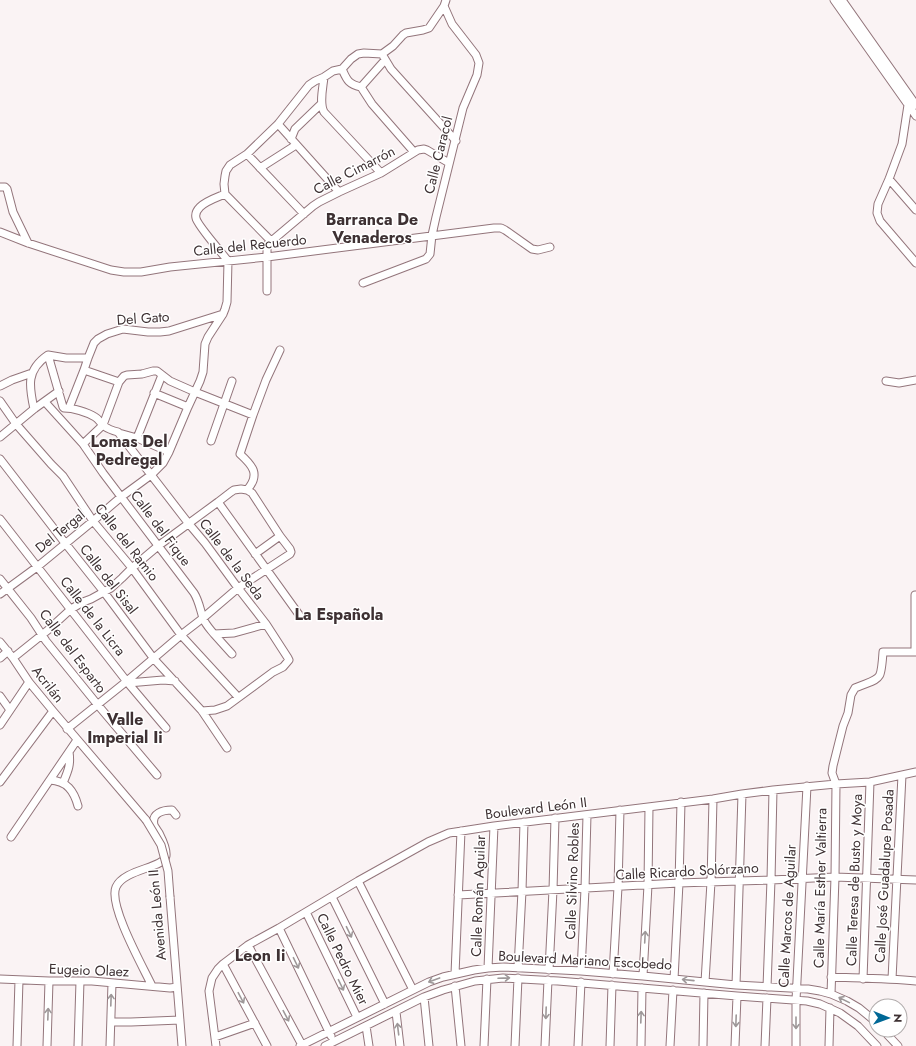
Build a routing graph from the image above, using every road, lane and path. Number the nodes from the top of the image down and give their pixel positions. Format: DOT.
graph roads {
  1 [pos="834,0"];
  2 [pos="842,0"];
  3 [pos="445,3"];
  4 [pos="384,57"];
  5 [pos="342,69"];
  6 [pos="324,77"];
  7 [pos="361,87"];
  8 [pos="322,104"];
  9 [pos="908,105"];
  10 [pos="916,105"];
  11 [pos="916,116"];
  12 [pos="278,124"];
  13 [pos="291,139"];
  14 [pos="456,141"];
  15 [pos="296,145"];
  16 [pos="414,152"];
  17 [pos="247,154"];
  18 [pos="449,163"];
  19 [pos="260,168"];
  20 [pos="381,173"];
  21 [pos="889,179"];
  22 [pos="0,187"];
  23 [pos="339,192"];
  24 [pos="225,194"];
  25 [pos="916,210"];
  26 [pos="304,214"];
  27 [pos="0,232"];
  28 [pos="432,235"];
  29 [pos="270,241"];
  30 [pos="28,243"];
  31 [pos="550,248"];
  32 [pos="267,257"];
  33 [pos="228,261"];
  34 [pos="916,263"];
  35 [pos="363,282"];
  36 [pos="267,291"];
  37 [pos="223,314"];
  38 [pos="280,350"];
  39 [pos="48,355"];
  40 [pos="88,358"];
  41 [pos="84,370"];
  42 [pos="32,373"];
  43 [pos="162,376"];
  44 [pos="232,380"];
  45 [pos="916,380"];
  46 [pos="886,381"];
  47 [pos="119,382"];
  48 [pos="0,386"];
  49 [pos="59,391"];
  50 [pos="195,392"];
  51 [pos="154,393"];
  52 [pos="0,401"];
  53 [pos="45,402"];
  54 [pos="224,403"];
  55 [pos="188,407"];
  56 [pos="67,408"];
  57 [pos="34,409"];
  58 [pos="253,415"];
  59 [pos="16,424"];
  60 [pos="103,426"];
  61 [pos="118,432"];
  62 [pos="0,437"];
  63 [pos="137,438"];
  64 [pos="211,441"];
  65 [pos="83,444"];
  66 [pos="169,452"];
  67 [pos="0,458"];
  68 [pos="151,475"];
  69 [pos="247,490"];
  70 [pos="121,497"];
  71 [pos="218,502"];
  72 [pos="0,520"];
  73 [pos="93,521"];
  74 [pos="189,524"];
  75 [pos="280,536"];
  76 [pos="65,543"];
  77 [pos="158,546"];
  78 [pos="255,554"];
  79 [pos="37,567"];
  80 [pos="132,568"];
  81 [pos="266,570"];
  82 [pos="0,579"];
  83 [pos="7,588"];
  84 [pos="238,588"];
  85 [pos="104,592"];
  86 [pos="0,594"];
  87 [pos="916,595"];
  88 [pos="71,609"];
  89 [pos="300,616"];
  90 [pos="203,618"];
  91 [pos="266,624"];
  92 [pos="214,634"];
  93 [pos="41,635"];
  94 [pos="181,635"];
  95 [pos="0,642"];
  96 [pos="8,651"];
  97 [pos="916,652"];
  98 [pos="232,654"];
  99 [pos="0,658"];
  100 [pos="13,658"];
  101 [pos="154,659"];
  102 [pos="135,674"];
  103 [pos="174,681"];
  104 [pos="29,682"];
  105 [pos="128,682"];
  106 [pos="148,682"];
  107 [pos="0,696"];
  108 [pos="238,698"];
  109 [pos="97,704"];
  110 [pos="10,710"];
  111 [pos="53,711"];
  112 [pos="202,712"];
  113 [pos="0,725"];
  114 [pos="166,728"];
  115 [pos="67,729"];
  116 [pos="77,740"];
  117 [pos="227,748"];
  118 [pos="69,752"];
  119 [pos="916,772"];
  120 [pos="157,775"];
  121 [pos="902,775"];
  122 [pos="1,779"];
  123 [pos="50,780"];
  124 [pos="870,782"];
  125 [pos="63,783"];
  126 [pos="836,784"];
  127 [pos="807,786"];
  128 [pos="773,790"];
  129 [pos="742,794"];
  130 [pos="713,799"];
  131 [pos="680,802"];
  132 [pos="78,806"];
  133 [pos="649,807"];
  134 [pos="620,810"];
  135 [pos="176,815"];
  136 [pos="587,815"];
  137 [pos="555,818"];
  138 [pos="524,822"];
  139 [pos="494,826"];
  140 [pos="461,831"];
  141 [pos="11,836"];
  142 [pos="835,877"];
  143 [pos="802,878"];
  144 [pos="866,878"];
  145 [pos="897,879"];
  146 [pos="771,880"];
  147 [pos="916,880"];
  148 [pos="358,881"];
  149 [pos="739,881"];
  150 [pos="711,882"];
  151 [pos="679,883"];
  152 [pos="648,885"];
  153 [pos="618,887"];
  154 [pos="585,888"];
  155 [pos="553,890"];
  156 [pos="522,891"];
  157 [pos="491,893"];
  158 [pos="458,895"];
  159 [pos="332,897"];
  160 [pos="306,912"];
  161 [pos="279,928"];
  162 [pos="248,945"];
  163 [pos="223,964"];
  164 [pos="488,968"];
  165 [pos="518,968"];
  166 [pos="549,970"];
  167 [pos="558,970"];
  168 [pos="581,971"];
  169 [pos="455,974"];
  170 [pos="612,974"];
  171 [pos="643,976"];
  172 [pos="831,977"];
  173 [pos="518,978"];
  174 [pos="0,979"];
  175 [pos="487,979"];
  176 [pos="674,979"];
  177 [pos="863,979"];
  178 [pos="892,979"];
  179 [pos="19,980"];
  180 [pos="548,980"];
  181 [pos="49,981"];
  182 [pos="558,981"];
  183 [pos="916,981"];
  184 [pos="80,982"];
  185 [pos="581,982"];
  186 [pos="705,982"];
  187 [pos="112,983"];
  188 [pos="612,985"];
  189 [pos="736,985"];
  190 [pos="152,986"];
  191 [pos="455,986"];
  192 [pos="177,987"];
  193 [pos="767,987"];
  194 [pos="642,988"];
  195 [pos="797,988"];
  196 [pos="413,990"];
  197 [pos="673,990"];
  198 [pos="704,993"];
  199 [pos="831,994"];
  200 [pos="737,996"];
  201 [pos="424,997"];
  202 [pos="767,998"];
  203 [pos="796,1000"];
  204 [pos="385,1004"];
  205 [pos="830,1008"];
  206 [pos="396,1012"];
  207 [pos="868,1015"];
  208 [pos="357,1017"];
  209 [pos="180,1020"];
  210 [pos="111,1022"];
  211 [pos="255,1023"];
  212 [pos="366,1026"];
  213 [pos="329,1032"];
  214 [pos="215,1037"];
  215 [pos="890,1038"];
  216 [pos="334,1044"];
  217 [pos="17,1046"];
  218 [pos="47,1046"];
  219 [pos="78,1046"];
  220 [pos="110,1046"];
  221 [pos="182,1046"];
  222 [pos="216,1046"];
  223 [pos="267,1046"];
  224 [pos="300,1046"];
  225 [pos="325,1046"];
  226 [pos="369,1046"];
  227 [pos="400,1046"];
  228 [pos="429,1046"];
  229 [pos="461,1046"];
  230 [pos="484,1046"];
  231 [pos="515,1046"];
  232 [pos="545,1046"];
  233 [pos="578,1046"];
  234 [pos="610,1046"];
  235 [pos="641,1046"];
  236 [pos="670,1046"];
  237 [pos="703,1046"];
  238 [pos="735,1046"];
  239 [pos="765,1046"];
  240 [pos="796,1046"];
  241 [pos="829,1046"];
  242 [pos="877,1046"];
  243 [pos="898,1046"];
  1 -- 9 [label="street"];
  2 -- 10 [label="street"];
  3 -- 4 [label="street"];
  3 -- 14 [label="street, Calle Caracol"];
  4 -- 5 [label="street"];
  4 -- 7 [label="street"];
  4 -- 14 [label="street"];
  5 -- 6 [label="street"];
  5 -- 7 [label="street"];
  6 -- 8 [label="street"];
  6 -- 12 [label="street"];
  7 -- 16 [label="street"];
  8 -- 13 [label="street"];
  8 -- 20 [label="street"];
  9 -- 11 [label="street"];
  9 -- 21 [label="street"];
  12 -- 13 [label="street"];
  12 -- 17 [label="street"];
  13 -- 15 [label="street"];
  14 -- 18 [label="street, Calle Caracol"];
  15 -- 19 [label="street"];
  15 -- 23 [label="street"];
  16 -- 18 [label="street, Calle Cimarrón"];
  16 -- 20 [label="street, Calle Cimarrón"];
  17 -- 19 [label="street"];
  17 -- 24 [label="street"];
  18 -- 28 [label="street, Calle Caracol"];
  19 -- 26 [label="street"];
  20 -- 23 [label="street, Calle Cimarrón"];
  21 -- 25 [label="street"];
  21 -- 34 [label="street"];
  22 -- 30 [label="street"];
  23 -- 26 [label="street, Calle Cimarrón"];
  24 -- 29 [label="street"];
  24 -- 33 [label="street"];
  26 -- 29 [label="street, Calle Cimarrón"];
  27 -- 30 [label="street, Calle del Recuerdo"];
  28 -- 31 [label="street, Calle del Recuerdo"];
  28 -- 32 [label="street, Calle del Recuerdo"];
  28 -- 35 [label="street, Calle Caracol"];
  29 -- 32 [label="street"];
  30 -- 33 [label="street, Calle del Recuerdo"];
  32 -- 33 [label="street, Calle del Recuerdo"];
  32 -- 36 [label="street"];
  33 -- 37 [label="street"];
  37 -- 40 [label="street, Del Gato"];
  37 -- 50 [label="street, Del Tergal"];
  38 -- 58 [label="street"];
  39 -- 40 [label="street"];
  39 -- 42 [label="street"];
  39 -- 49 [label="street"];
  40 -- 41 [label="street"];
  41 -- 47 [label="street"];
  41 -- 56 [label="street"];
  42 -- 48 [label="street"];
  42 -- 57 [label="street"];
  43 -- 47 [label="street"];
  43 -- 50 [label="street"];
  43 -- 51 [label="street"];
  44 -- 54 [label="street"];
  45 -- 46 [label="street"];
  47 -- 60 [label="street"];
  49 -- 53 [label="street"];
  49 -- 56 [label="street"];
  50 -- 54 [label="street"];
  50 -- 55 [label="street, Del Tergal"];
  51 -- 55 [label="street"];
  51 -- 63 [label="street"];
  52 -- 59 [label="street, Calle del Ramio"];
  53 -- 57 [label="street"];
  53 -- 65 [label="street, Calle del Fique"];
  54 -- 58 [label="street"];
  54 -- 64 [label="street"];
  55 -- 66 [label="street, Del Tergal"];
  56 -- 60 [label="street"];
  57 -- 59 [label="street"];
  58 -- 69 [label="street"];
  59 -- 62 [label="street"];
  59 -- 73 [label="street, Calle del Ramio"];
  60 -- 61 [label="street"];
  60 -- 65 [label="street"];
  61 -- 63 [label="street"];
  61 -- 68 [label="street, Calle de la Seda"];
  63 -- 66 [label="street"];
  65 -- 70 [label="street, Calle del Fique"];
  66 -- 68 [label="street, Del Tergal"];
  67 -- 76 [label="street, Calle del Sisal"];
  68 -- 70 [label="street, Del Tergal"];
  68 -- 74 [label="street, Calle de la Seda"];
  69 -- 71 [label="street"];
  69 -- 75 [label="street"];
  70 -- 73 [label="street, Del Tergal"];
  70 -- 77 [label="street, Calle del Fique"];
  71 -- 74 [label="street"];
  71 -- 78 [label="street"];
  72 -- 79 [label="street, Calle de la Licra"];
  73 -- 76 [label="street, Del Tergal"];
  73 -- 80 [label="street, Calle del Ramio"];
  74 -- 77 [label="street"];
  74 -- 84 [label="street, Calle de la Seda"];
  75 -- 78 [label="street"];
  75 -- 81 [label="street"];
  76 -- 79 [label="street, Del Tergal"];
  76 -- 85 [label="street, Calle del Sisal"];
  77 -- 80 [label="street"];
  77 -- 90 [label="street, Calle del Fique"];
  78 -- 81 [label="street"];
  79 -- 83 [label="street, Del Tergal"];
  79 -- 88 [label="street, Calle de la Licra"];
  80 -- 85 [label="street"];
  80 -- 94 [label="street, Calle del Ramio"];
  81 -- 84 [label="street"];
  81 -- 89 [label="street"];
  82 -- 83 [label="street, Calle del Esparto"];
  83 -- 86 [label="street, Del Tergal"];
  83 -- 93 [label="street, Calle del Esparto"];
  84 -- 90 [label="street"];
  84 -- 91 [label="street, Calle de la Seda"];
  85 -- 88 [label="street"];
  85 -- 101 [label="street, Calle del Sisal"];
  87 -- 97 [label="street"];
  88 -- 93 [label="street"];
  88 -- 105 [label="street, Calle de la Licra"];
  90 -- 92 [label="street, Calle del Fique"];
  90 -- 94 [label="street"];
  91 -- 92 [label="street"];
  91 -- 108 [label="street, Calle de la Seda"];
  92 -- 98 [label="street, Calle del Fique"];
  93 -- 100 [label="street"];
  93 -- 109 [label="street, Calle del Esparto"];
  94 -- 101 [label="street"];
  94 -- 108 [label="street, Calle del Ramio"];
  95 -- 96 [label="street, Acrilán"];
  96 -- 99 [label="street"];
  96 -- 100 [label="street, Acrilán"];
  97 -- 126 [label="street, Calle María Esther Valtierra"];
  100 -- 104 [label="street, Acrilán"];
  101 -- 102 [label="street"];
  101 -- 103 [label="street, Calle del Sisal"];
  102 -- 105 [label="street"];
  102 -- 106 [label="street"];
  103 -- 106 [label="street"];
  103 -- 112 [label="street, Calle del Sisal"];
  104 -- 110 [label="street"];
  104 -- 111 [label="street, Acrilán"];
  105 -- 106 [label="street"];
  105 -- 109 [label="street"];
  105 -- 114 [label="street, Calle de la Licra"];
  107 -- 110 [label="street"];
  108 -- 112 [label="street"];
  109 -- 115 [label="street"];
  109 -- 120 [label="street, Calle del Esparto"];
  110 -- 113 [label="street"];
  111 -- 115 [label="street, Acrilán"];
  111 -- 122 [label="street"];
  112 -- 117 [label="street, Calle del Sisal"];
  115 -- 116 [label="street, Acrilán"];
  116 -- 118 [label="street"];
  116 -- 192 [label="street, Avenida León II, bridge"];
  118 -- 123 [label="street"];
  118 -- 125 [label="street"];
  119 -- 121 [label="street, Boulevard León II"];
  121 -- 124 [label="street, Boulevard León II"];
  121 -- 145 [label="street, Calle José Guadalupe Posada"];
  123 -- 125 [label="street"];
  123 -- 141 [label="street"];
  124 -- 126 [label="street, Boulevard León II"];
  124 -- 144 [label="street, Calle Teresa de Busto y Moya"];
  125 -- 132 [label="street"];
  126 -- 127 [label="street, Boulevard León II"];
  126 -- 142 [label="street, Calle María Esther Valtierra"];
  127 -- 128 [label="street, Boulevard León II"];
  127 -- 143 [label="street, Calle Marcos de Aguilar"];
  128 -- 129 [label="street, Boulevard León II"];
  128 -- 146 [label="street"];
  129 -- 130 [label="street, Boulevard León II"];
  129 -- 149 [label="street"];
  130 -- 131 [label="street, Boulevard León II"];
  130 -- 150 [label="street"];
  131 -- 133 [label="street, Boulevard León II"];
  131 -- 151 [label="street"];
  133 -- 134 [label="street, Boulevard León II"];
  133 -- 152 [label="street"];
  134 -- 136 [label="street, Boulevard León II"];
  134 -- 153 [label="street"];
  135 -- 190 [label="street"];
  136 -- 137 [label="street, Boulevard León II"];
  136 -- 154 [label="street, Calle Silvino Robles"];
  137 -- 138 [label="street, Boulevard León II"];
  137 -- 155 [label="street"];
  138 -- 139 [label="street, Boulevard León II"];
  138 -- 156 [label="street"];
  139 -- 140 [label="street, Boulevard León II"];
  139 -- 157 [label="street, Calle Román Aguilar"];
  140 -- 148 [label="street, Boulevard León II"];
  140 -- 158 [label="street"];
  142 -- 143 [label="street, Calle Ricardo Solórzano"];
  142 -- 144 [label="street, Calle Ricardo Solórzano"];
  142 -- 172 [label="street, Calle María Esther Valtierra"];
  143 -- 146 [label="street, Calle Ricardo Solórzano"];
  143 -- 195 [label="street, Calle Marcos de Aguilar"];
  144 -- 145 [label="street, Calle Ricardo Solórzano"];
  144 -- 177 [label="street, Calle Teresa de Busto y Moya"];
  145 -- 147 [label="street, Calle Ricardo Solórzano"];
  145 -- 178 [label="street, Calle José Guadalupe Posada"];
  146 -- 149 [label="street, Calle Ricardo Solórzano"];
  146 -- 193 [label="street"];
  148 -- 159 [label="street, Boulevard León II"];
  148 -- 196 [label="street"];
  149 -- 150 [label="street, Calle Ricardo Solórzano"];
  149 -- 189 [label="street"];
  150 -- 151 [label="street, Calle Ricardo Solórzano"];
  150 -- 186 [label="street"];
  151 -- 152 [label="street, Calle Ricardo Solórzano"];
  151 -- 176 [label="street"];
  152 -- 153 [label="street, Calle Ricardo Solórzano"];
  171 -- 152 [label="street, one-way"];
  153 -- 154 [label="street, Calle Ricardo Solórzano"];
  153 -- 170 [label="street"];
  154 -- 155 [label="street, Calle Ricardo Solórzano"];
  154 -- 168 [label="street, Calle Silvino Robles"];
  155 -- 156 [label="street, Calle Ricardo Solórzano"];
  155 -- 166 [label="street"];
  156 -- 157 [label="street, Calle Ricardo Solórzano"];
  156 -- 165 [label="street"];
  157 -- 158 [label="street, Calle Ricardo Solórzano"];
  157 -- 164 [label="street, Calle Román Aguilar"];
  158 -- 169 [label="street"];
  159 -- 160 [label="street, Boulevard León II"];
  159 -- 204 [label="street, one-way"];
  160 -- 161 [label="street, Boulevard León II"];
  160 -- 208 [label="street, Calle Pedro Mier, one-way"];
  161 -- 162 [label="street, Boulevard León II"];
  161 -- 213 [label="street, one-way"];
  162 -- 163 [label="street, Boulevard León II"];
  162 -- 224 [label="street, one-way"];
  163 -- 211 [label="street, one-way"];
  163 -- 214 [label="street, Boulevard León II"];
  164 -- 165 [label="street, Boulevard Mariano Escobedo"];
  164 -- 169 [label="street, Boulevard Mariano Escobedo"];
  165 -- 166 [label="street, Boulevard Mariano Escobedo"];
  166 -- 167 [label="street, Boulevard Mariano Escobedo"];
  167 -- 168 [label="street, Boulevard Mariano Escobedo"];
  167 -- 182 [label="street"];
  168 -- 170 [label="street, Boulevard Mariano Escobedo"];
  169 -- 196 [label="street, Boulevard Mariano Escobedo, one-way"];
  170 -- 171 [label="street, Boulevard Mariano Escobedo"];
  171 -- 176 [label="street, Boulevard Mariano Escobedo"];
  172 -- 177 [label="street"];
  172 -- 199 [label="street, Calle María Esther Valtierra"];
  175 -- 173 [label="street, Boulevard Mariano Escobedo, one-way"];
  173 -- 180 [label="street, Boulevard Mariano Escobedo"];
  173 -- 231 [label="street"];
  174 -- 179 [label="street, Eugeio Olaez"];
  175 -- 191 [label="street, Boulevard Mariano Escobedo"];
  175 -- 230 [label="street"];
  186 -- 176 [label="street, Boulevard Mariano Escobedo, one-way"];
  177 -- 178 [label="street"];
  178 -- 183 [label="street"];
  179 -- 181 [label="street, Eugeio Olaez"];
  179 -- 217 [label="street"];
  180 -- 182 [label="street, Boulevard Mariano Escobedo"];
  180 -- 232 [label="street, one-way"];
  181 -- 184 [label="street, Eugeio Olaez"];
  218 -- 181 [label="street, one-way"];
  182 -- 185 [label="street, Boulevard Mariano Escobedo"];
  184 -- 187 [label="street, Eugeio Olaez"];
  184 -- 219 [label="street"];
  185 -- 188 [label="street, Boulevard Mariano Escobedo"];
  185 -- 233 [label="street"];
  186 -- 189 [label="street, Boulevard Mariano Escobedo"];
  187 -- 190 [label="street, Eugeio Olaez"];
  210 -- 187 [label="street, one-way"];
  188 -- 194 [label="street, Boulevard Mariano Escobedo"];
  188 -- 234 [label="street"];
  189 -- 193 [label="street, Boulevard Mariano Escobedo"];
  190 -- 192 [label="street, Eugeio Olaez"];
  191 -- 201 [label="street, Boulevard Mariano Escobedo"];
  191 -- 229 [label="street"];
  192 -- 209 [label="street, Avenida León II"];
  193 -- 195 [label="street, Boulevard Mariano Escobedo"];
  194 -- 197 [label="street, Boulevard Mariano Escobedo"];
  235 -- 194 [label="street, one-way"];
  195 -- 199 [label="street, Boulevard Mariano Escobedo"];
  195 -- 203 [label="street, Calle Marcos de Aguilar"];
  196 -- 204 [label="street, Boulevard Mariano Escobedo"];
  197 -- 198 [label="street, Boulevard Mariano Escobedo"];
  197 -- 236 [label="street"];
  198 -- 200 [label="street, Boulevard Mariano Escobedo"];
  198 -- 237 [label="street"];
  207 -- 199 [label="street, Boulevard Mariano Escobedo, one-way"];
  200 -- 202 [label="street, Boulevard Mariano Escobedo"];
  200 -- 238 [label="street, one-way"];
  201 -- 206 [label="street, Boulevard Mariano Escobedo"];
  201 -- 228 [label="street"];
  202 -- 203 [label="street, Boulevard Mariano Escobedo"];
  202 -- 239 [label="street"];
  203 -- 205 [label="street, Boulevard Mariano Escobedo"];
  203 -- 240 [label="street, Calle Marcos de Aguilar, one-way"];
  204 -- 208 [label="street, Boulevard Mariano Escobedo"];
  205 -- 241 [label="street"];
  205 -- 242 [label="street, Boulevard Mariano Escobedo"];
  206 -- 212 [label="street, Boulevard Mariano Escobedo"];
  227 -- 206 [label="street, one-way"];
  208 -- 213 [label="street, Boulevard Mariano Escobedo"];
  209 -- 210 [label="street"];
  209 -- 221 [label="street, Avenida León II"];
  210 -- 220 [label="street"];
  211 -- 214 [label="street"];
  211 -- 223 [label="street"];
  212 -- 216 [label="street, Boulevard Mariano Escobedo"];
  212 -- 226 [label="street, Calle Pedro Mier"];
  213 -- 216 [label="street"];
  213 -- 224 [label="street, Boulevard Mariano Escobedo"];
  214 -- 222 [label="street"];
  215 -- 243 [label="street"];
  216 -- 225 [label="street, Boulevard Mariano Escobedo"];
}
